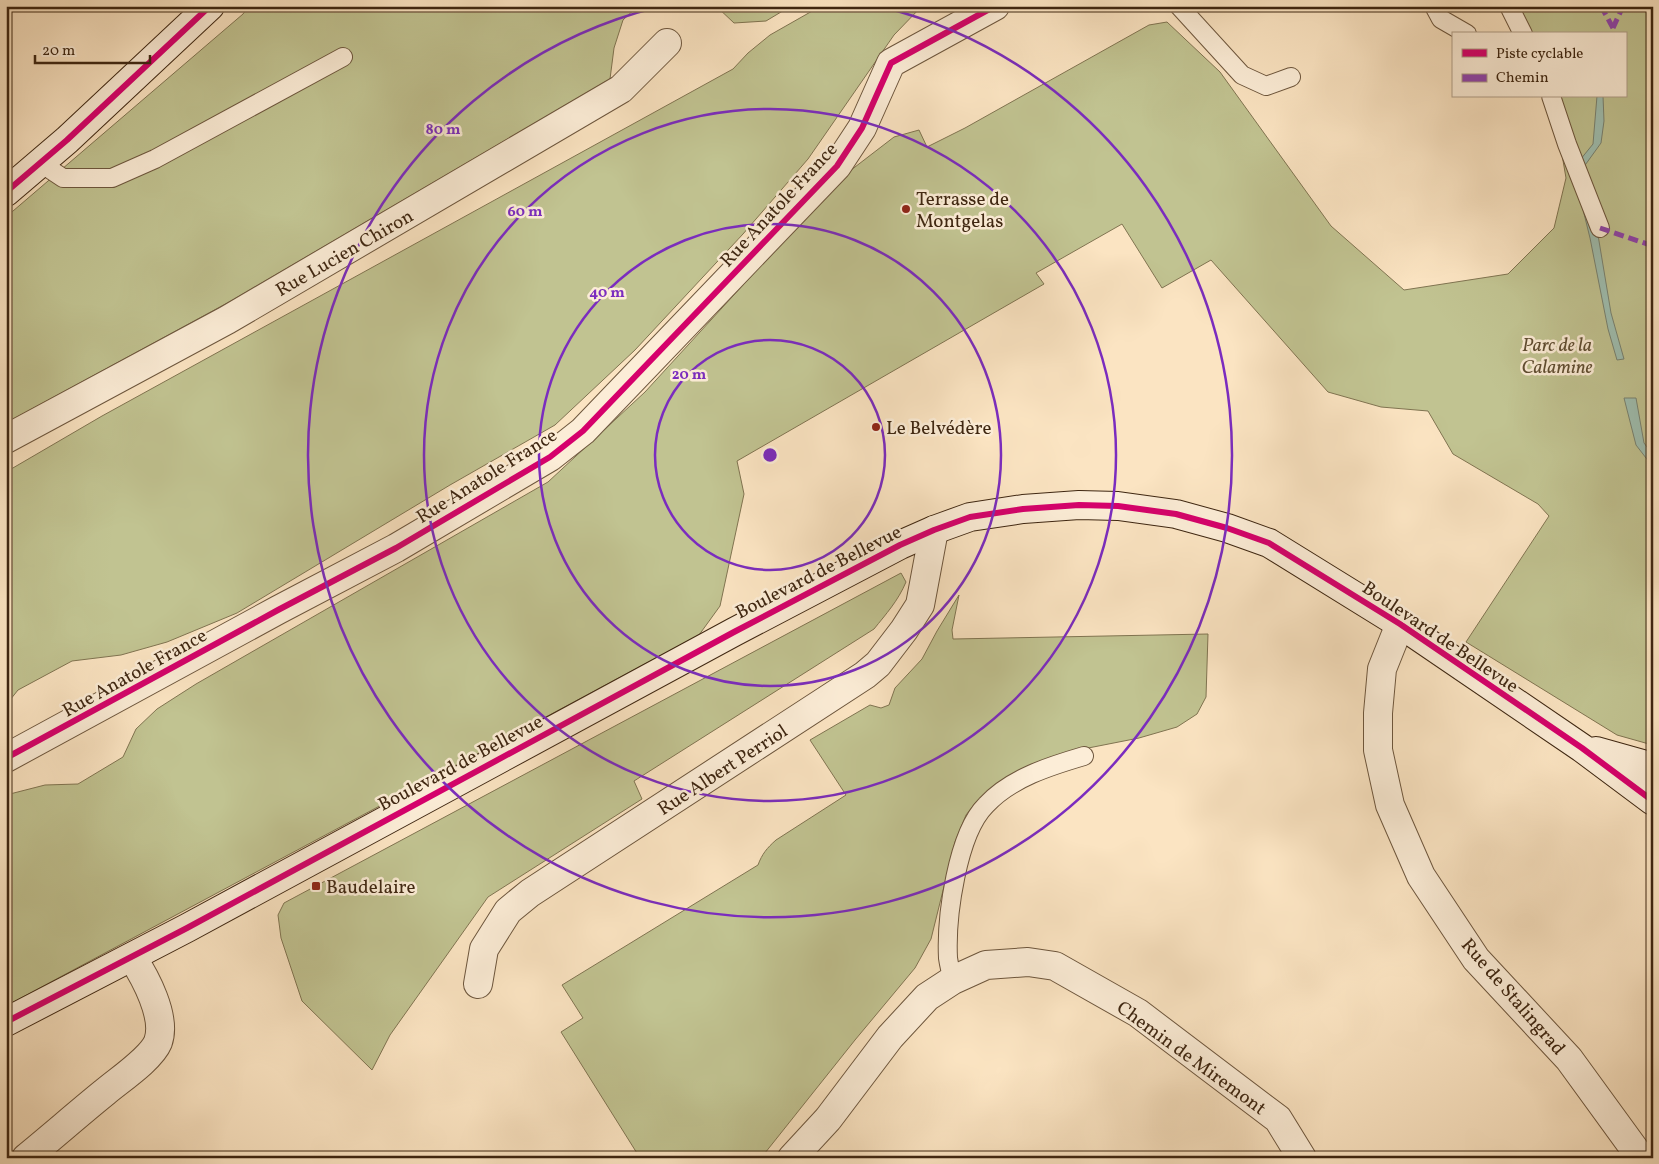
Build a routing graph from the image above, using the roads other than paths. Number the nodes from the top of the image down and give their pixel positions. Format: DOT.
graph roads {
  1 [pos="210,6"];
  2 [pos="995,6"];
  3 [pos="1179,6"];
  4 [pos="1434,6"];
  5 [pos="1509,6"];
  6 [pos="1463,32"];
  7 [pos="1521,32"];
  8 [pos="666,43"];
  9 [pos="343,57"];
  10 [pos="1291,77"];
  11 [pos="1552,98"];
  12 [pos="39,162"];
  13 [pos="6,192"];
  14 [pos="1600,228"];
  15 [pos="6,439"];
  16 [pos="934,530"];
  17 [pos="1400,624"];
  18 [pos="1582,748"];
  19 [pos="1084,756"];
  20 [pos="6,758"];
  21 [pos="1653,767"];
  22 [pos="1653,801"];
  23 [pos="132,957"];
  24 [pos="953,980"];
  25 [pos="478,984"];
  26 [pos="6,1022"];
  27 [pos="26,1158"];
  28 [pos="792,1158"];
  29 [pos="1302,1158"];
  30 [pos="1641,1158"];
  1 -- 12 [label="street"];
  2 -- 20 [label="street, Rue Anatole France"];
  3 -- 10 [label="lane"];
  4 -- 6 [label="lane"];
  5 -- 7 [label="lane"];
  8 -- 15 [label="street, Rue Lucien Chiron"];
  9 -- 12 [label="lane"];
  11 -- 14 [label="lane"];
  12 -- 13 [label="street"];
  16 -- 17 [label="street, Boulevard de Bellevue"];
  16 -- 23 [label="street, Boulevard de Bellevue"];
  16 -- 25 [label="street, Rue Albert Perriol"];
  17 -- 18 [label="street, Boulevard de Bellevue"];
  17 -- 30 [label="street, Rue de Stalingrad"];
  18 -- 21 [label="street, Boulevard de Bellevue"];
  18 -- 22 [label="street, Boulevard de Bellevue"];
  19 -- 24 [label="lane"];
  23 -- 26 [label="street, Boulevard de Bellevue"];
  23 -- 27 [label="street"];
  24 -- 28 [label="street, Chemin de Miremont"];
  24 -- 29 [label="street, Chemin de Miremont"];
}
